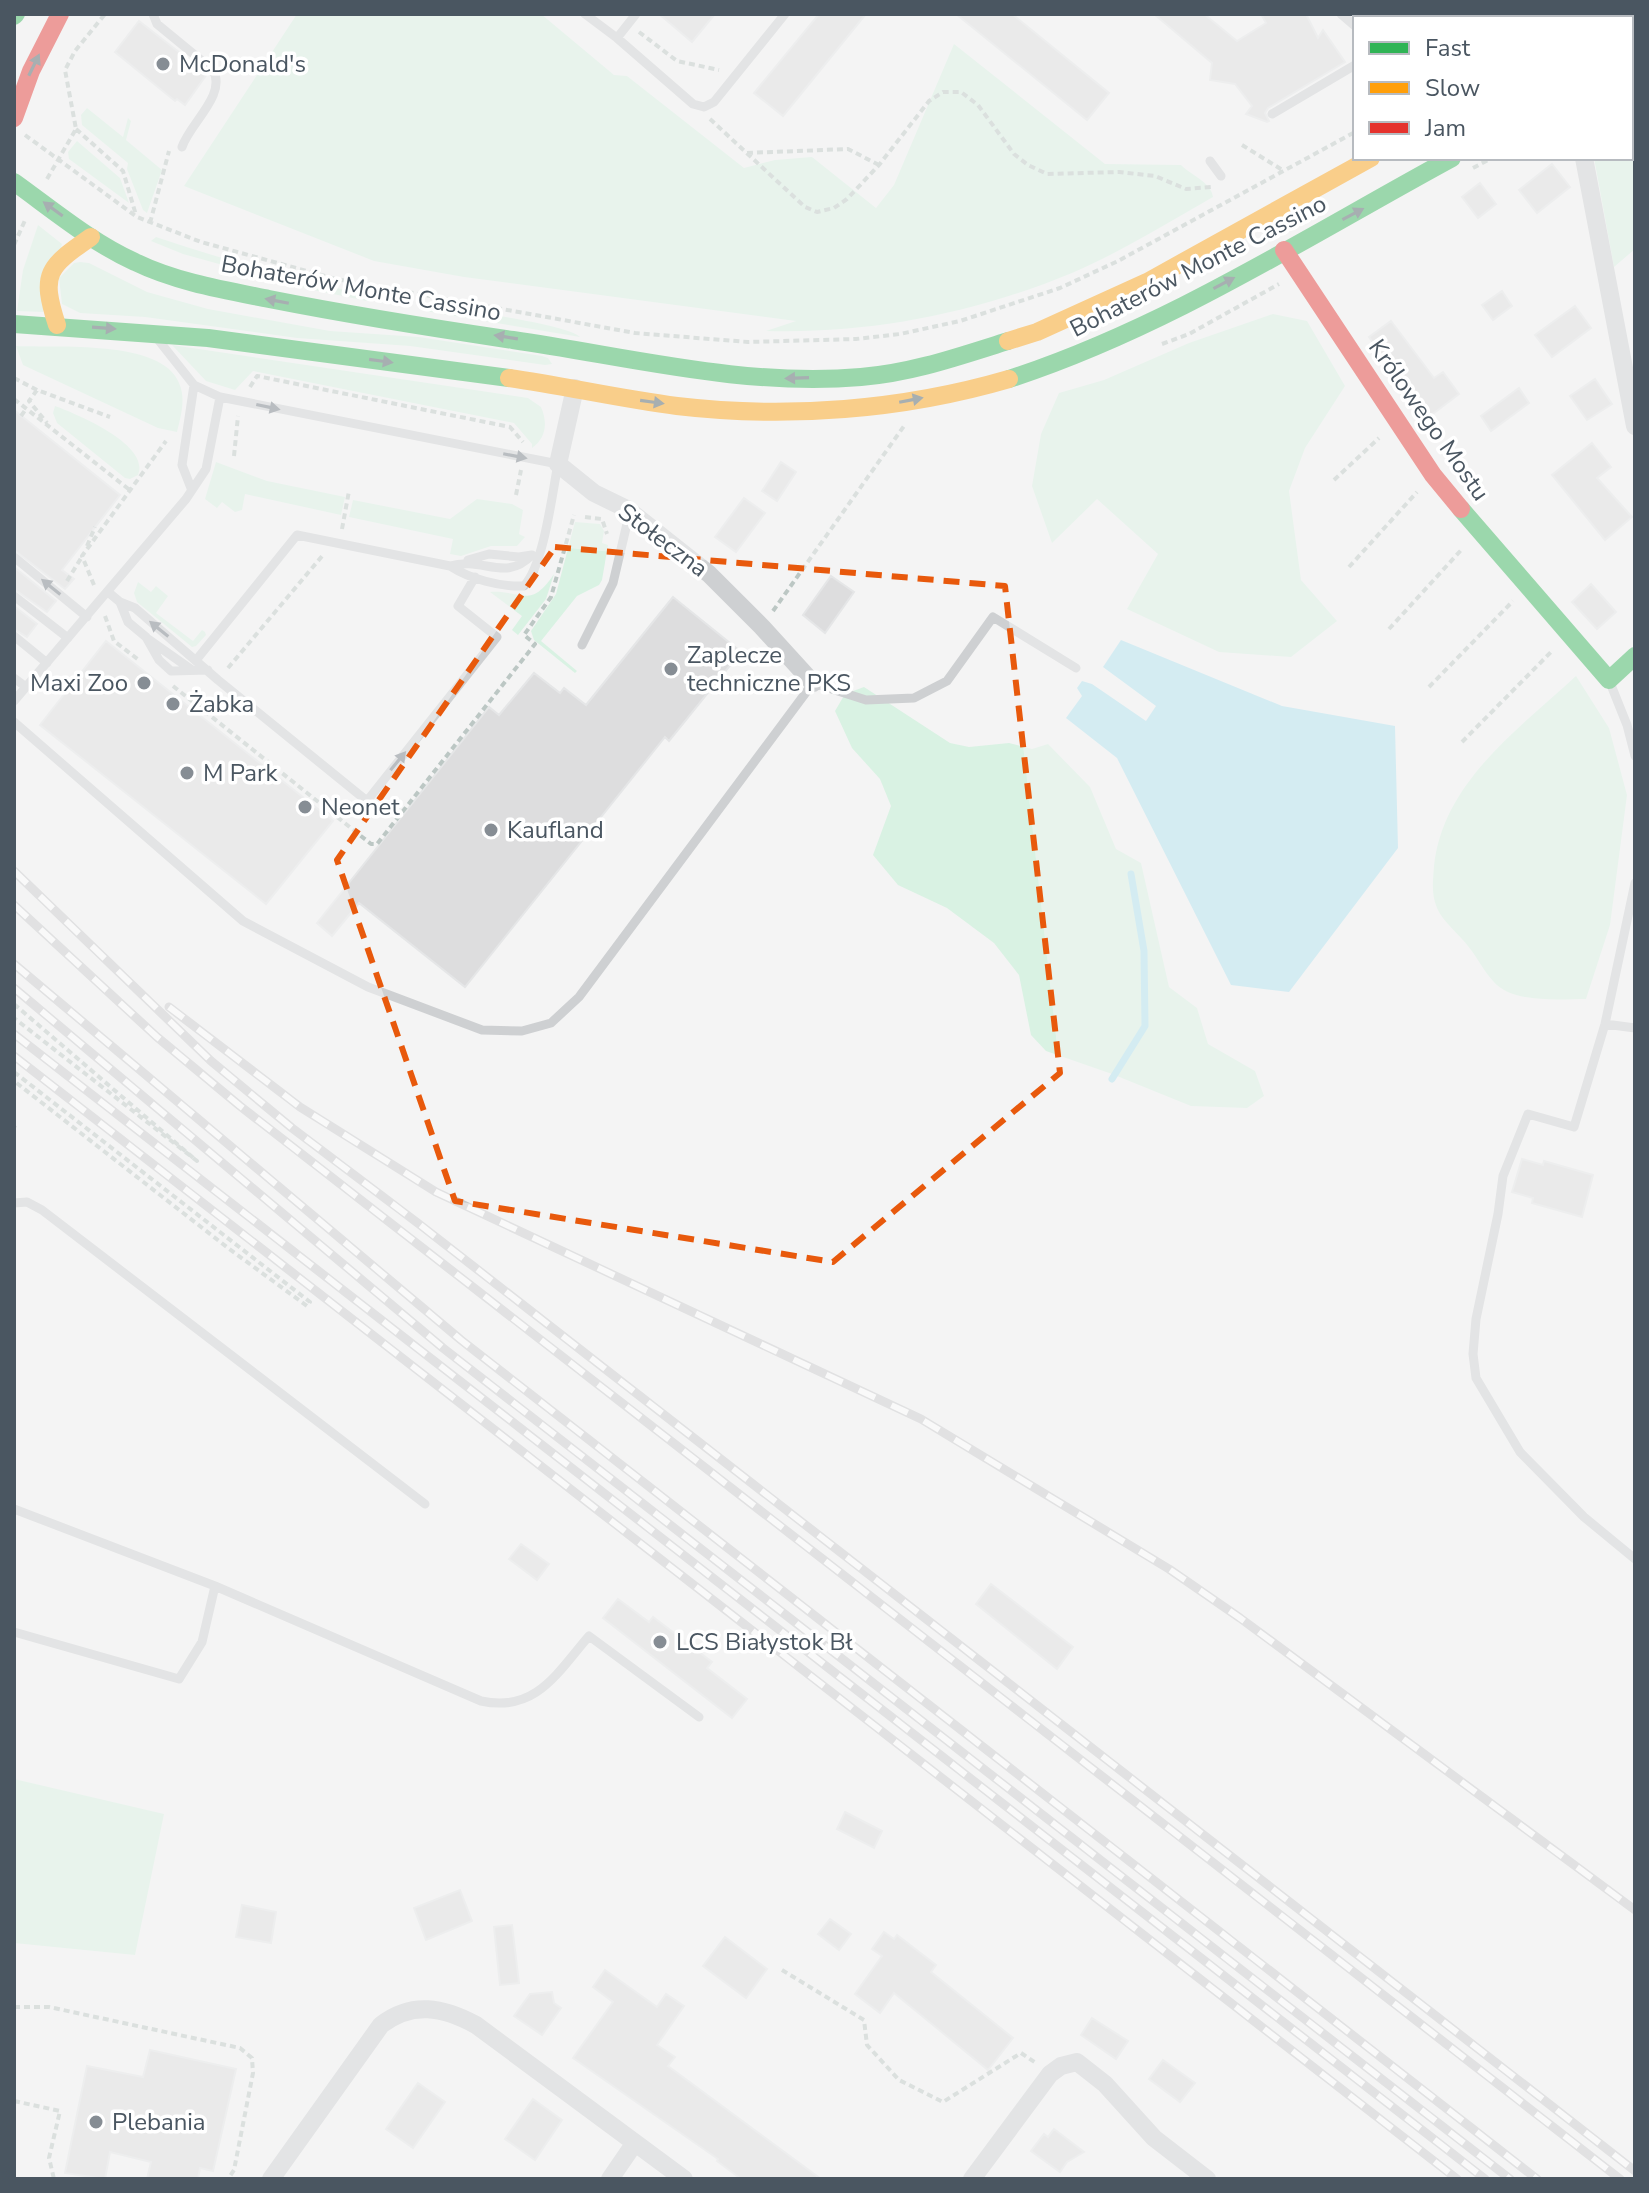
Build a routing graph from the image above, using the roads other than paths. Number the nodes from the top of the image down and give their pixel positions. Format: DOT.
graph roads {
  1 [pos="60,14"];
  2 [pos="153,14"];
  3 [pos="585,14"];
  4 [pos="636,14"];
  5 [pos="785,14"];
  6 [pos="617,38"];
  7 [pos="1353,66"];
  8 [pos="1272,114"];
  9 [pos="14,118"];
  10 [pos="182,147"];
  11 [pos="1367,160"];
  12 [pos="1448,160"];
  13 [pos="1584,160"];
  14 [pos="1210,161"];
  15 [pos="1222,181"];
  16 [pos="14,182"];
  17 [pos="91,237"];
  18 [pos="1284,250"];
  19 [pos="1147,282"];
  20 [pos="1163,316"];
  21 [pos="14,324"];
  22 [pos="57,325"];
  23 [pos="151,331"];
  24 [pos="583,350"];
  25 [pos="194,385"];
  26 [pos="575,388"];
  27 [pos="220,397"];
  28 [pos="1635,426"];
  29 [pos="558,464"];
  30 [pos="191,488"];
  31 [pos="630,511"];
  32 [pos="541,543"];
  33 [pos="14,557"];
  34 [pos="450,566"];
  35 [pos="475,577"];
  36 [pos="108,592"];
  37 [pos="14,596"];
  38 [pos="120,602"];
  39 [pos="87,617"];
  40 [pos="14,636"];
  41 [pos="68,638"];
  42 [pos="582,645"];
  43 [pos="1635,656"];
  44 [pos="197,659"];
  45 [pos="47,663"];
  46 [pos="1076,668"];
  47 [pos="208,670"];
  48 [pos="14,678"];
  49 [pos="1609,680"];
  50 [pos="813,683"];
  51 [pos="26,687"];
  52 [pos="14,701"];
  53 [pos="14,722"];
  54 [pos="1635,756"];
  55 [pos="1635,883"];
  56 [pos="1605,1024"];
  57 [pos="1635,1028"];
  58 [pos="14,1203"];
  59 [pos="425,1504"];
  60 [pos="14,1509"];
  61 [pos="1635,1559"];
  62 [pos="215,1586"];
  63 [pos="14,1632"];
  64 [pos="699,1717"];
  65 [pos="634,2144"];
  66 [pos="271,2179"];
  67 [pos="610,2179"];
  68 [pos="684,2179"];
  69 [pos="972,2179"];
  70 [pos="1207,2179"];
  9 -- 1 [label="street, one-way"];
  2 -- 10 [label="lane"];
  3 -- 6 [label="lane"];
  4 -- 6 [label="lane"];
  5 -- 6 [label="lane"];
  7 -- 8 [label="lane"];
  11 -- 19 [label="street, Bohaterów Monte Cassino"];
  18 -- 12 [label="street, Bohaterów Monte Cassino, one-way"];
  13 -- 28 [label="street"];
  14 -- 15 [label="lane"];
  17 -- 16 [label="street, Bohaterów Monte Cassino, one-way"];
  17 -- 22 [label="street"];
  24 -- 17 [label="street, Bohaterów Monte Cassino, one-way"];
  20 -- 18 [label="street, Bohaterów Monte Cassino, one-way"];
  18 -- 49 [label="street, Królowego Mostu"];
  19 -- 20 [label="street"];
  19 -- 24 [label="street, Bohaterów Monte Cassino, one-way"];
  26 -- 20 [label="street, Bohaterów Monte Cassino, one-way"];
  21 -- 22 [label="street, Bohaterów Monte Cassino"];
  22 -- 23 [label="street, Bohaterów Monte Cassino, one-way"];
  23 -- 25 [label="lane"];
  23 -- 26 [label="street, Bohaterów Monte Cassino, one-way"];
  24 -- 26 [label="street"];
  25 -- 27 [label="lane"];
  25 -- 30 [label="lane"];
  26 -- 29 [label="street"];
  27 -- 29 [label="lane, one-way"];
  27 -- 30 [label="lane"];
  29 -- 31 [label="street, Stołeczna"];
  29 -- 32 [label="lane"];
  30 -- 36 [label="lane"];
  31 -- 42 [label="lane"];
  31 -- 50 [label="street, Stołeczna"];
  32 -- 34 [label="lane"];
  32 -- 35 [label="lane"];
  39 -- 33 [label="lane, one-way"];
  34 -- 35 [label="lane"];
  34 -- 44 [label="lane"];
  47 -- 35 [label="lane, one-way"];
  36 -- 38 [label="lane"];
  36 -- 39 [label="lane"];
  37 -- 41 [label="lane"];
  44 -- 38 [label="lane, one-way"];
  38 -- 47 [label="lane"];
  39 -- 41 [label="lane"];
  40 -- 45 [label="lane"];
  41 -- 45 [label="lane"];
  43 -- 49 [label="street"];
  44 -- 47 [label="lane"];
  45 -- 51 [label="lane"];
  46 -- 50 [label="lane"];
  48 -- 51 [label="lane"];
  49 -- 54 [label="lane"];
  50 -- 53 [label="lane"];
  51 -- 52 [label="lane"];
  55 -- 56 [label="lane"];
  56 -- 57 [label="lane"];
  56 -- 61 [label="lane"];
  58 -- 59 [label="lane"];
  60 -- 62 [label="lane"];
  62 -- 63 [label="lane"];
  62 -- 64 [label="lane"];
  65 -- 66 [label="street"];
  65 -- 67 [label="street"];
  65 -- 68 [label="street"];
  69 -- 70 [label="street"];
}
